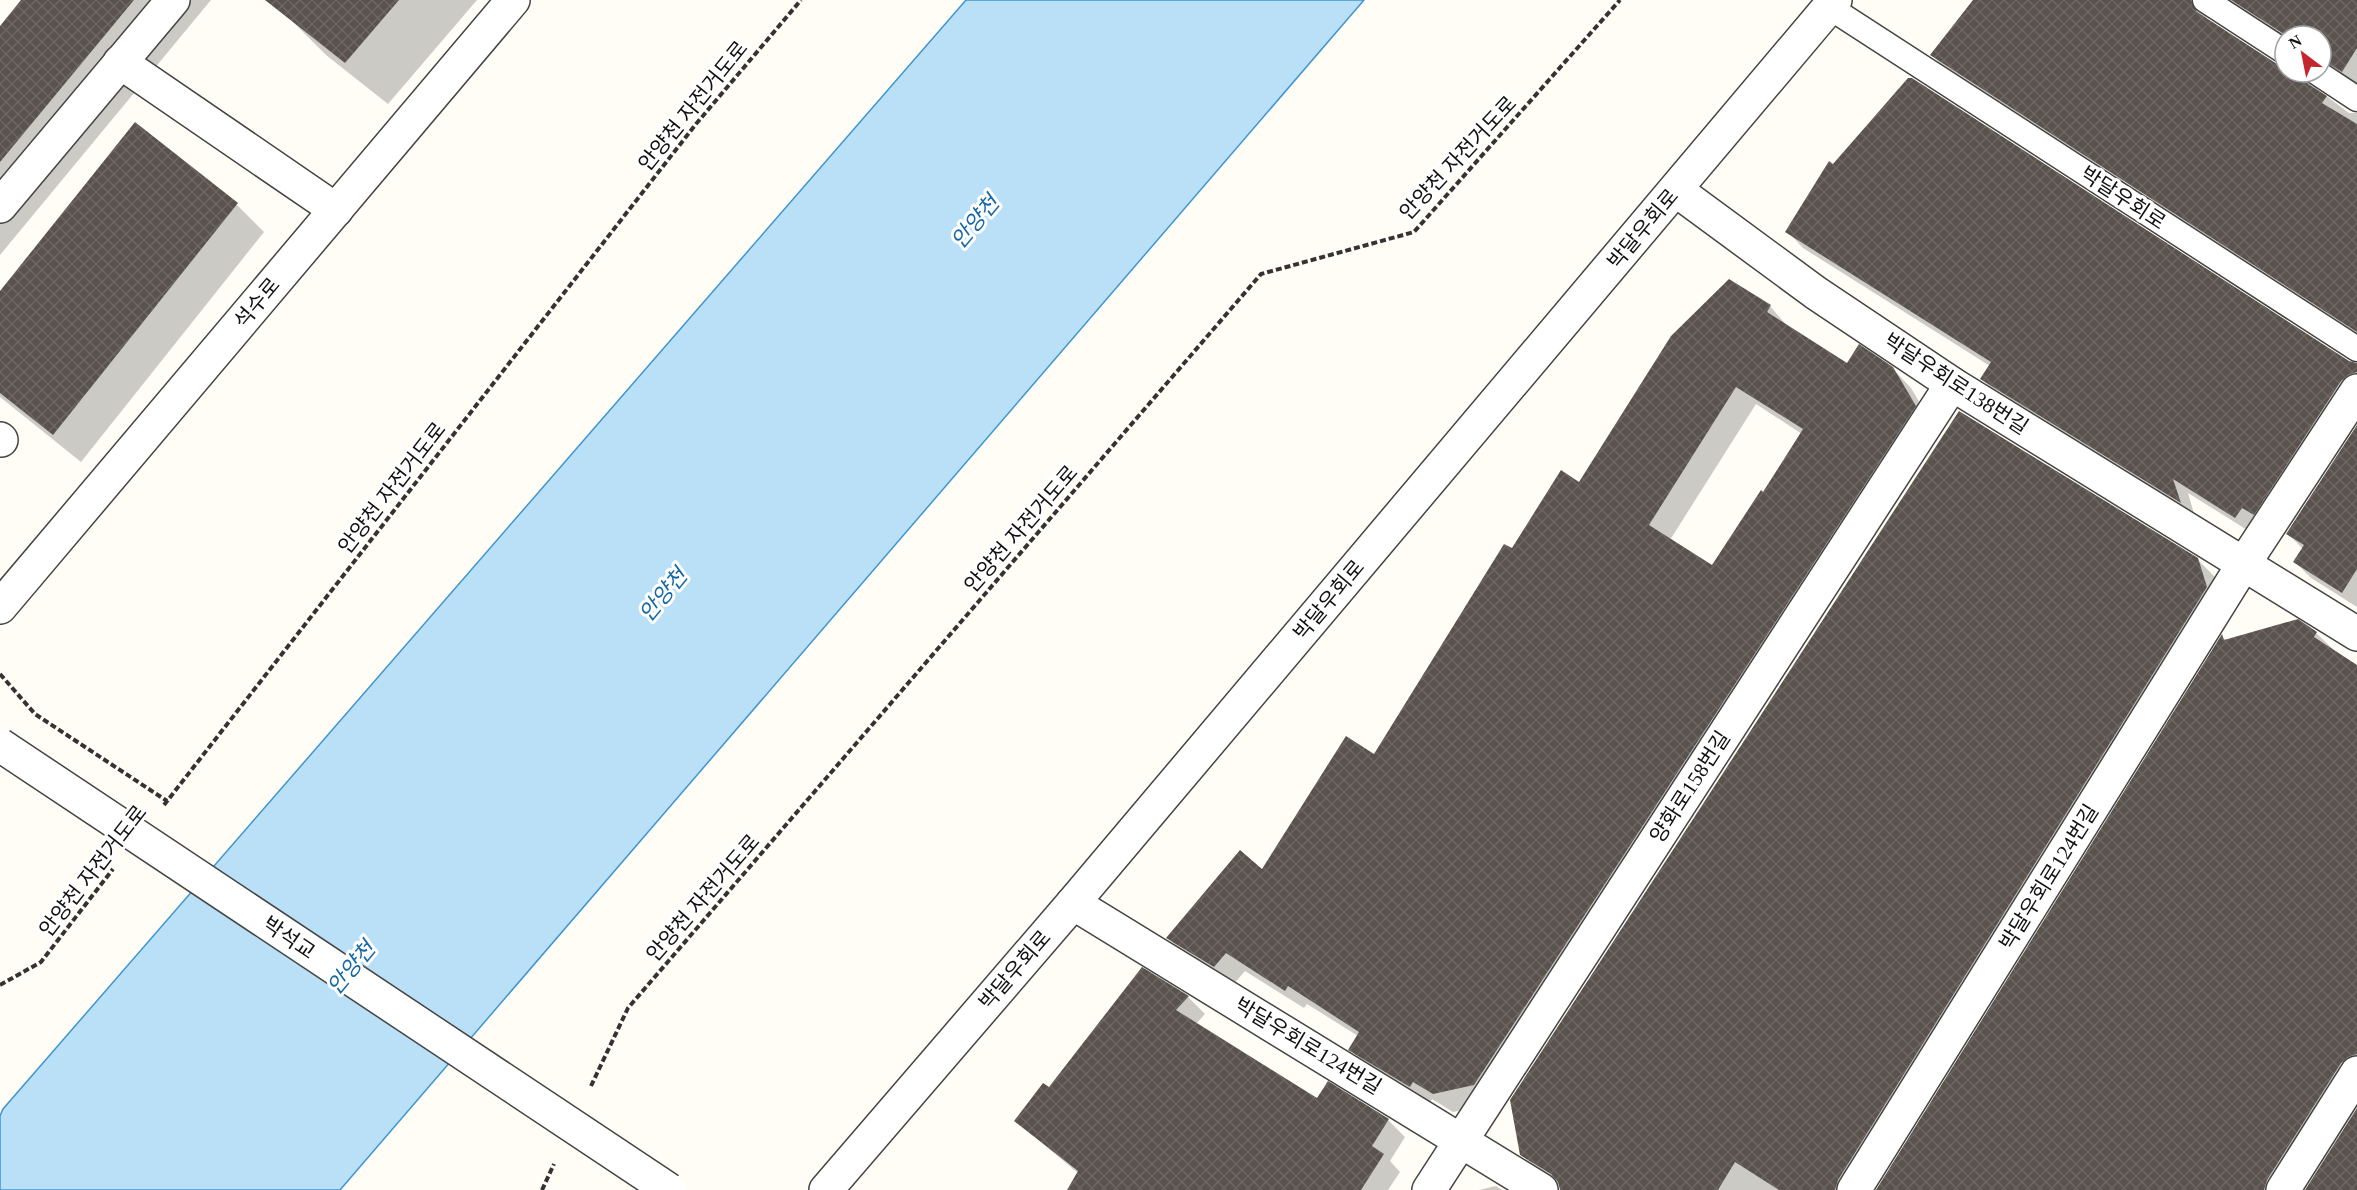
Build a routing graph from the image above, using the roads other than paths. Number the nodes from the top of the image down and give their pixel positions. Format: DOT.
graph roads {
  1 [pos="173,0"];
  2 [pos="513,0"];
  3 [pos="2205,0"];
  4 [pos="1832,3"];
  5 [pos="2273,44"];
  6 [pos="120,62"];
  7 [pos="2333,83"];
  8 [pos="2357,99"];
  9 [pos="1676,190"];
  10 [pos="0,206"];
  11 [pos="336,210"];
  12 [pos="2357,349"];
  13 [pos="1952,384"];
  14 [pos="2357,391"];
  15 [pos="2243,565"];
  16 [pos="0,607"];
  17 [pos="2357,634"];
  18 [pos="0,745"];
  19 [pos="1073,903"];
  20 [pos="2357,1074"];
  21 [pos="1461,1139"];
  22 [pos="669,1190"];
  23 [pos="826,1190"];
  24 [pos="1429,1190"];
  25 [pos="1541,1190"];
  26 [pos="1854,1190"];
  27 [pos="2283,1190"];
  1 -- 6 [label="street"];
  2 -- 11 [label="street, 석수로"];
  3 -- 5 [label="lane"];
  4 -- 9 [label="street, 박달우회로"];
  4 -- 12 [label="lane, 박달우회로"];
  6 -- 10 [label="street"];
  6 -- 11 [label="street"];
  7 -- 8 [label="lane"];
  9 -- 13 [label="street, 박달우회로138번길"];
  9 -- 19 [label="street, 박달우회로"];
  11 -- 16 [label="street, 석수로"];
  13 -- 15 [label="street, 박달우회로138번길"];
  13 -- 21 [label="street, 양화로158번길"];
  14 -- 15 [label="street"];
  15 -- 17 [label="street, 박달우회로138번길"];
  15 -- 26 [label="street, 박달우회로124번길"];
  18 -- 22 [label="street, 박석교, bridge"];
  19 -- 21 [label="street, 박달우회로124번길"];
  19 -- 23 [label="street, 박달우회로"];
  20 -- 27 [label="street"];
  21 -- 24 [label="street, 양화로158번길"];
  21 -- 25 [label="street, 박달우회로124번길"];
}
